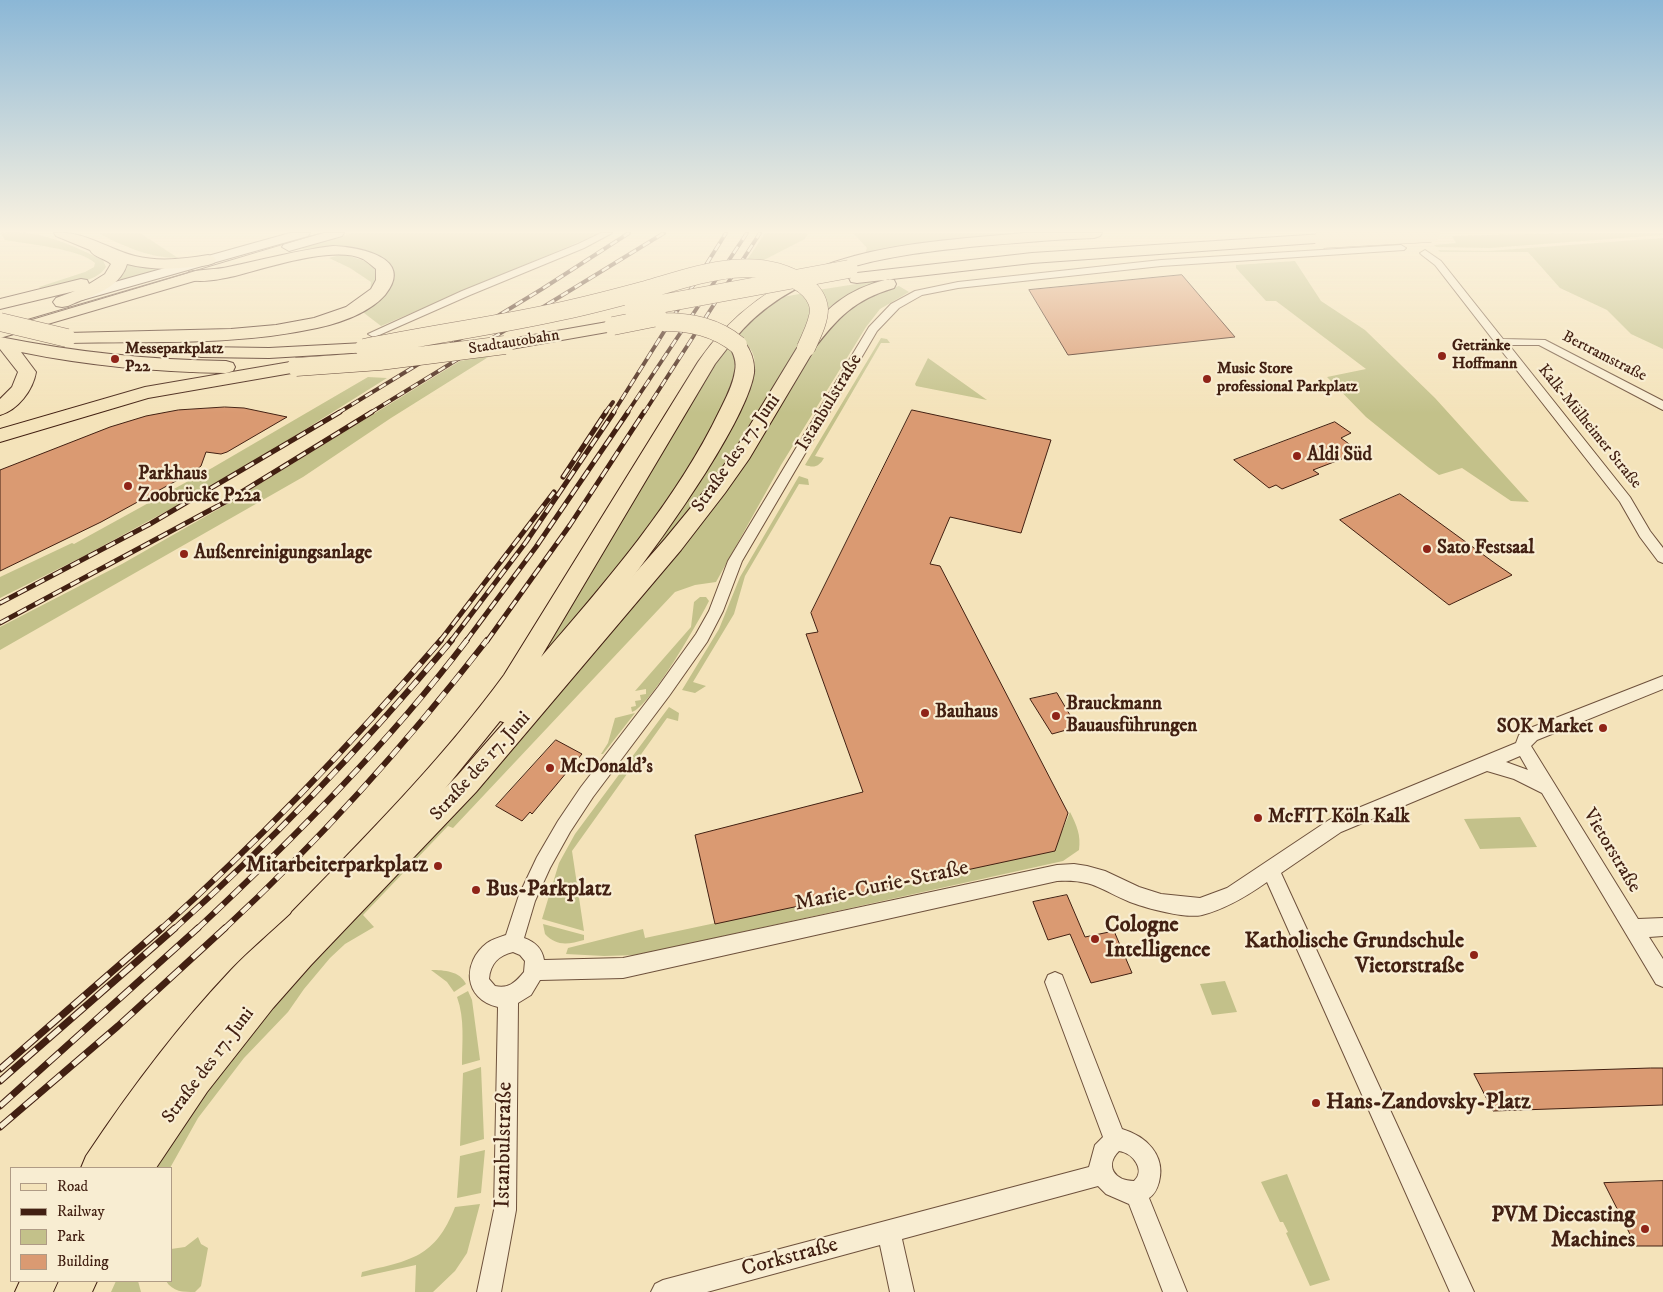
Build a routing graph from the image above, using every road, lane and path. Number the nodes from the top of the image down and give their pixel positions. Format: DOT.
graph roads {
  1 [pos="41,293"];
  2 [pos="81,293"];
  3 [pos="92,293"];
  4 [pos="142,293"];
  5 [pos="377,293"];
  6 [pos="465,293"];
  7 [pos="630,293"];
  8 [pos="712,293"];
  9 [pos="773,293"];
  10 [pos="775,293"];
  11 [pos="812,293"];
  12 [pos="861,293"];
  13 [pos="919,293"];
  14 [pos="1461,293"];
  15 [pos="62,302"];
  16 [pos="0,304"];
  17 [pos="0,318"];
  18 [pos="0,322"];
  19 [pos="613,326"];
  20 [pos="67,338"];
  21 [pos="2,339"];
  22 [pos="368,341"];
  23 [pos="1498,342"];
  24 [pos="806,348"];
  25 [pos="296,367"];
  26 [pos="1663,406"];
  27 [pos="0,409"];
  28 [pos="0,436"];
  29 [pos="1663,558"];
  30 [pos="1663,682"];
  31 [pos="1523,747"];
  32 [pos="1486,764"];
  33 [pos="1548,788"];
  34 [pos="1270,869"];
  35 [pos="303,923"];
  36 [pos="1663,927"];
  37 [pos="1633,928"];
  38 [pos="513,943"];
  39 [pos="535,970"];
  40 [pos="1663,977"];
  41 [pos="1055,982"];
  42 [pos="508,996"];
  43 [pos="1116,1140"];
  44 [pos="99,1167"];
  45 [pos="137,1167"];
  46 [pos="1103,1174"];
  47 [pos="1136,1194"];
  48 [pos="889,1231"];
  49 [pos="489,1292"];
  50 [pos="663,1292"];
  51 [pos="902,1292"];
  52 [pos="1175,1292"];
  53 [pos="1462,1292"];
  1 -- 16 [label="highway"];
  2 -- 15 [label="highway"];
  3 -- 15 [label="main road"];
  4 -- 21 [label="main road"];
  5 -- 20 [label="highway"];
  6 -- 22 [label="street"];
  7 -- 22 [label="highway, bridge"];
  8 -- 22 [label="highway, Stadtautobahn, bridge"];
  9 -- 19 [label="highway, Stadtautobahn, bridge"];
  10 -- 35 [label="highway"];
  11 -- 24 [label="highway, bridge"];
  12 -- 24 [label="highway, bridge"];
  13 -- 38 [label="street, Istanbulstraße"];
  14 -- 23 [label="street, Kalk-Mülheimer Straße"];
  15 -- 17 [label="main road"];
  18 -- 20 [label="highway, Stadtautobahn, bridge"];
  19 -- 25 [label="highway, Stadtautobahn, bridge"];
  19 -- 35 [label="highway, bridge"];
  20 -- 22 [label="highway, Stadtautobahn"];
  21 -- 25 [label="highway, Stadtautobahn"];
  21 -- 27 [label="highway"];
  23 -- 26 [label="street, Bertramstraße"];
  23 -- 29 [label="street, Kalk-Mülheimer Straße"];
  24 -- 45 [label="main road, Straße des 17. Juni"];
  25 -- 28 [label="highway"];
  30 -- 31 [label="street, Marie-Curie-Straße"];
  31 -- 32 [label="street, Marie-Curie-Straße"];
  31 -- 33 [label="street, Vietorstraße"];
  32 -- 33 [label="street"];
  32 -- 34 [label="street, Marie-Curie-Straße"];
  33 -- 37 [label="street, Vietorstraße"];
  34 -- 39 [label="street, Marie-Curie-Straße"];
  34 -- 53 [label="street"];
  35 -- 44 [label="main road, Straße des 17. Juni"];
  36 -- 37 [label="street"];
  37 -- 40 [label="street, Vietorstraße"];
  38 -- 39 [label="street"];
  38 -- 42 [label="street"];
  39 -- 42 [label="street"];
  41 -- 43 [label="street"];
  42 -- 49 [label="street, Istanbulstraße"];
  43 -- 46 [label="street"];
  43 -- 47 [label="street"];
  46 -- 47 [label="street"];
  46 -- 48 [label="street, Corkstraße"];
  47 -- 52 [label="street"];
  48 -- 50 [label="street, Corkstraße"];
  48 -- 51 [label="street"];
}
